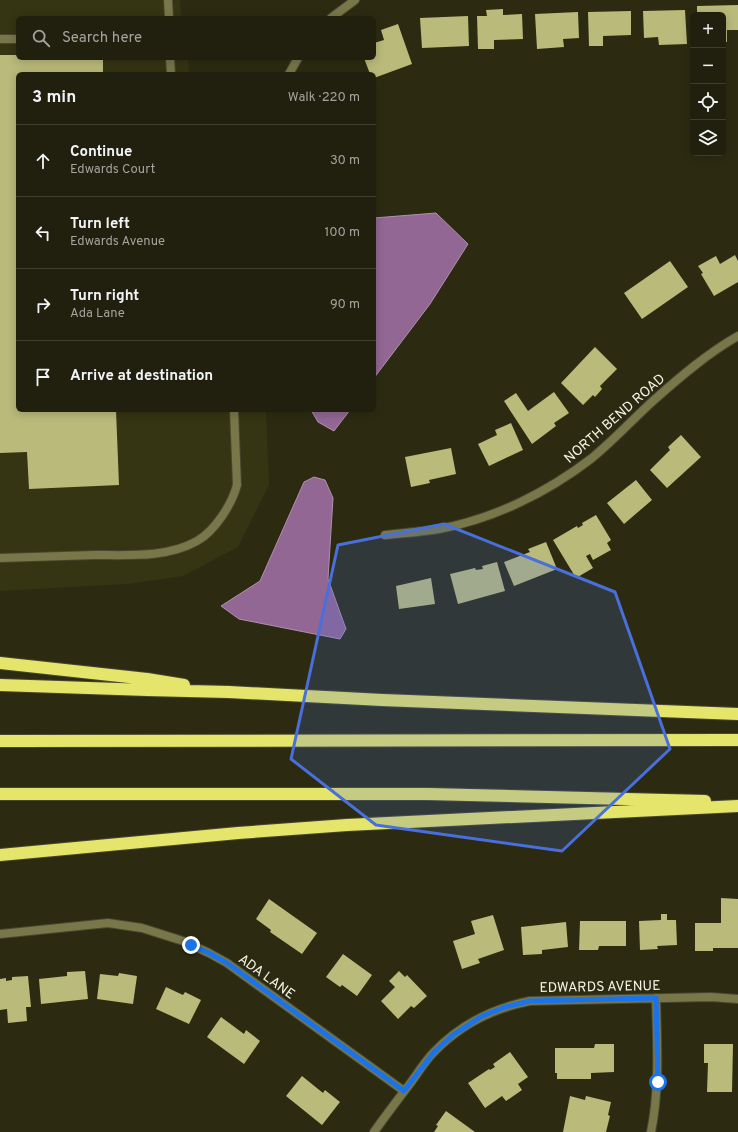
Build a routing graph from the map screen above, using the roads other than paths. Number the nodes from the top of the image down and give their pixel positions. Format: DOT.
graph roads {
  1 [pos="168,0"];
  2 [pos="355,0"];
  3 [pos="168,16"];
  4 [pos="334,16"];
  5 [pos="0,39"];
  6 [pos="16,39"];
  7 [pos="170,60"];
  8 [pos="297,60"];
  9 [pos="171,72"];
  10 [pos="290,72"];
  11 [pos="738,336"];
  12 [pos="234,412"];
  13 [pos="385,535"];
  14 [pos="0,558"];
  15 [pos="0,663"];
  16 [pos="0,685"];
  17 [pos="229,692"];
  18 [pos="738,714"];
  19 [pos="738,740"];
  20 [pos="0,741"];
  21 [pos="0,794"];
  22 [pos="738,802"];
  23 [pos="738,806"];
  24 [pos="0,855"];
  25 [pos="0,934"];
  26 [pos="656,998"];
  27 [pos="738,999"];
  28 [pos="404,1091"];
  29 [pos="374,1132"];
  30 [pos="652,1132"];
  1 -- 3 [label="street"];
  2 -- 4 [label="street"];
  5 -- 6 [label="street"];
  7 -- 9 [label="street"];
  8 -- 10 [label="street"];
  11 -- 13 [label="street, NORTH BEND ROAD"];
  12 -- 14 [label="street"];
  15 -- 17 [label="highway"];
  16 -- 17 [label="highway"];
  17 -- 18 [label="highway"];
  19 -- 20 [label="highway"];
  21 -- 22 [label="highway"];
  23 -- 24 [label="highway"];
  25 -- 28 [label="street, ADA LANE"];
  26 -- 27 [label="street, EDWARDS AVENUE"];
  26 -- 28 [label="street, EDWARDS AVENUE"];
  26 -- 30 [label="street"];
  28 -- 29 [label="street, EDWARDS AVENUE"];
}
